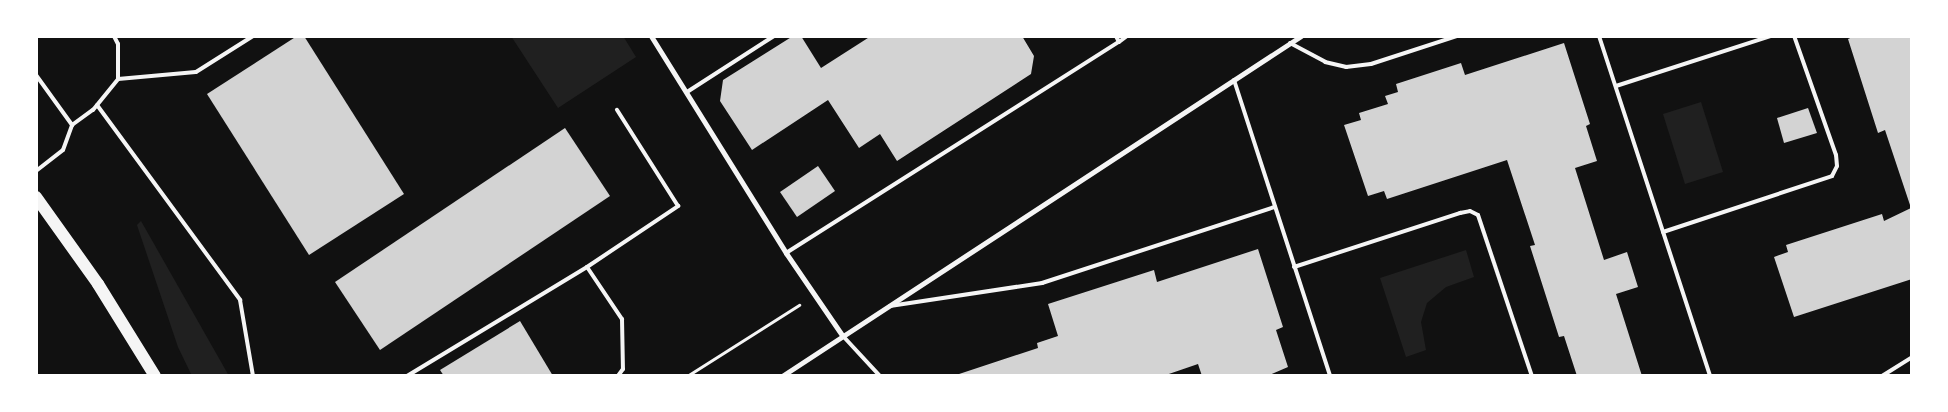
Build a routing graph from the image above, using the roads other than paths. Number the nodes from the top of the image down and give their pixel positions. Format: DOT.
graph roads {
  1 [pos="114,36"];
  2 [pos="252,36"];
  3 [pos="652,36"];
  4 [pos="774,36"];
  5 [pos="1116,36"];
  6 [pos="1127,36"];
  7 [pos="1301,36"];
  8 [pos="1457,36"];
  9 [pos="1599,36"];
  10 [pos="1771,36"];
  11 [pos="1794,36"];
  12 [pos="1119,42"];
  13 [pos="1290,44"];
  14 [pos="36,75"];
  15 [pos="118,79"];
  16 [pos="1234,80"];
  17 [pos="1616,86"];
  18 [pos="687,92"];
  19 [pos="97,105"];
  20 [pos="617,110"];
  21 [pos="72,125"];
  22 [pos="36,171"];
  23 [pos="36,197"];
  24 [pos="1275,207"];
  25 [pos="1663,232"];
  26 [pos="786,253"];
  27 [pos="1294,267"];
  28 [pos="587,268"];
  29 [pos="886,307"];
  30 [pos="842,335"];
  31 [pos="1912,357"];
  32 [pos="155,376"];
  33 [pos="253,376"];
  34 [pos="407,376"];
  35 [pos="618,376"];
  36 [pos="782,376"];
  37 [pos="880,376"];
  38 [pos="1330,376"];
  39 [pos="1532,376"];
  40 [pos="1710,376"];
  41 [pos="1882,376"];
  1 -- 15 [label="lane"];
  2 -- 15 [label="lane"];
  3 -- 18 [label="street"];
  4 -- 18 [label="lane"];
  5 -- 12 [label="lane"];
  6 -- 12 [label="lane"];
  7 -- 13 [label="street"];
  8 -- 13 [label="lane"];
  9 -- 17 [label="lane"];
  10 -- 17 [label="lane"];
  11 -- 25 [label="lane"];
  12 -- 26 [label="lane"];
  13 -- 16 [label="street"];
  14 -- 21 [label="lane"];
  15 -- 19 [label="lane"];
  16 -- 24 [label="lane"];
  16 -- 29 [label="street"];
  17 -- 25 [label="lane"];
  18 -- 26 [label="street"];
  19 -- 21 [label="lane"];
  19 -- 33 [label="lane"];
  20 -- 28 [label="lane"];
  21 -- 22 [label="lane"];
  23 -- 32 [label="main road"];
  24 -- 27 [label="lane"];
  24 -- 29 [label="lane"];
  25 -- 40 [label="lane"];
  26 -- 30 [label="street"];
  27 -- 38 [label="lane"];
  27 -- 39 [label="lane"];
  28 -- 34 [label="lane"];
  28 -- 35 [label="lane"];
  29 -- 30 [label="street"];
  30 -- 36 [label="street"];
  30 -- 37 [label="lane"];
  31 -- 41 [label="lane"];
}
